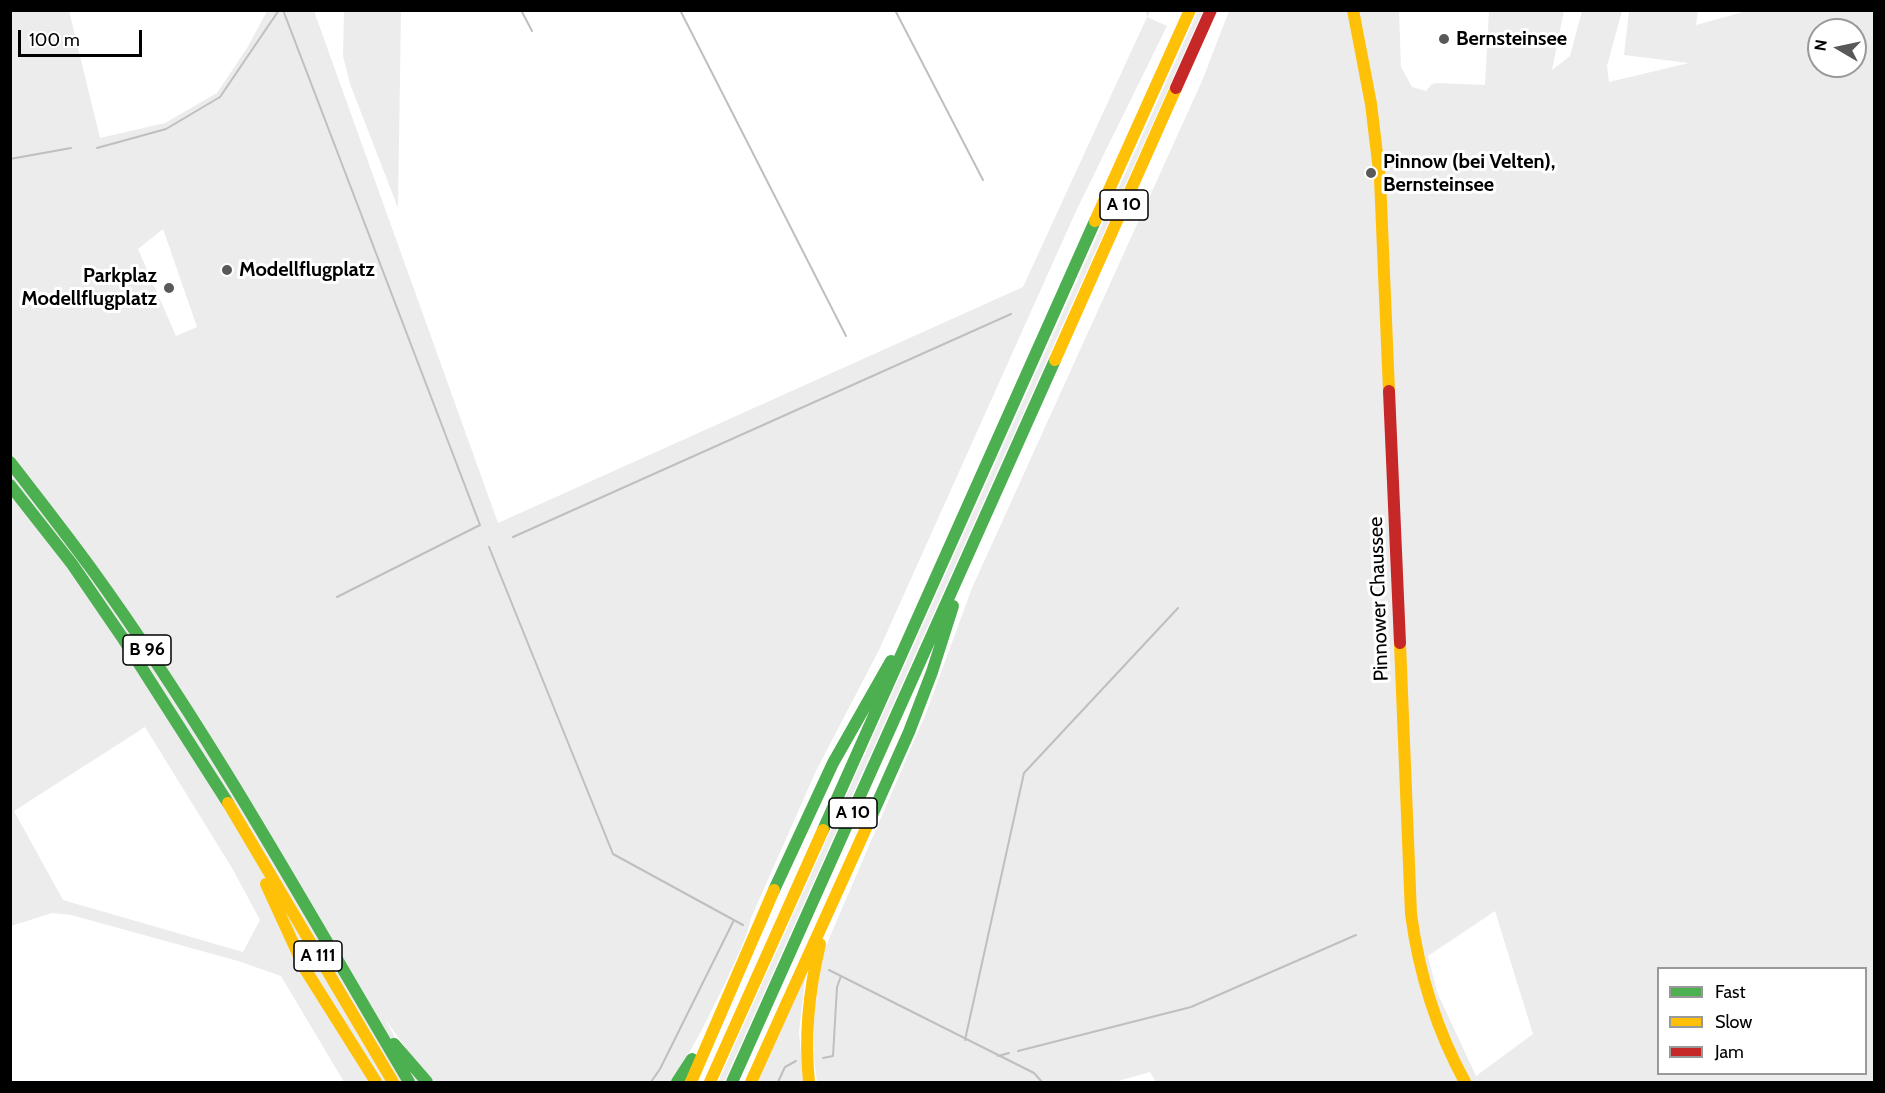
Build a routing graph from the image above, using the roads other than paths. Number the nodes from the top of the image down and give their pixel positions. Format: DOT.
graph roads {
  1 [pos="1190,10"];
  2 [pos="1211,10"];
  3 [pos="1353,10"];
  4 [pos="10,462"];
  5 [pos="10,485"];
  6 [pos="972,543"];
  7 [pos="920,616"];
  8 [pos="243,829"];
  9 [pos="860,841"];
  10 [pos="742,964"];
  11 [pos="369,1014"];
  12 [pos="359,1056"];
  13 [pos="370,1083"];
  14 [pos="376,1083"];
  15 [pos="393,1083"];
  16 [pos="409,1083"];
  17 [pos="427,1083"];
  18 [pos="677,1083"];
  19 [pos="691,1083"];
  20 [pos="710,1083"];
  21 [pos="732,1083"];
  22 [pos="751,1083"];
  23 [pos="809,1083"];
  24 [pos="1465,1083"];
  1 -- 7 [label="main road, A 10"];
  2 -- 6 [label="main road, A 10"];
  3 -- 24 [label="main road, Pinnower Chaussee"];
  4 -- 11 [label="main road, B 96"];
  5 -- 8 [label="main road, B 96"];
  6 -- 9 [label="main road"];
  6 -- 21 [label="main road, A 10"];
  7 -- 10 [label="main road"];
  7 -- 20 [label="main road, A 10"];
  8 -- 12 [label="main road"];
  8 -- 15 [label="main road, A 111"];
  9 -- 22 [label="main road"];
  9 -- 23 [label="main road"];
  10 -- 18 [label="main road"];
  10 -- 19 [label="main road"];
  11 -- 16 [label="main road"];
  11 -- 17 [label="main road"];
  12 -- 13 [label="main road"];
  12 -- 14 [label="main road"];
}
